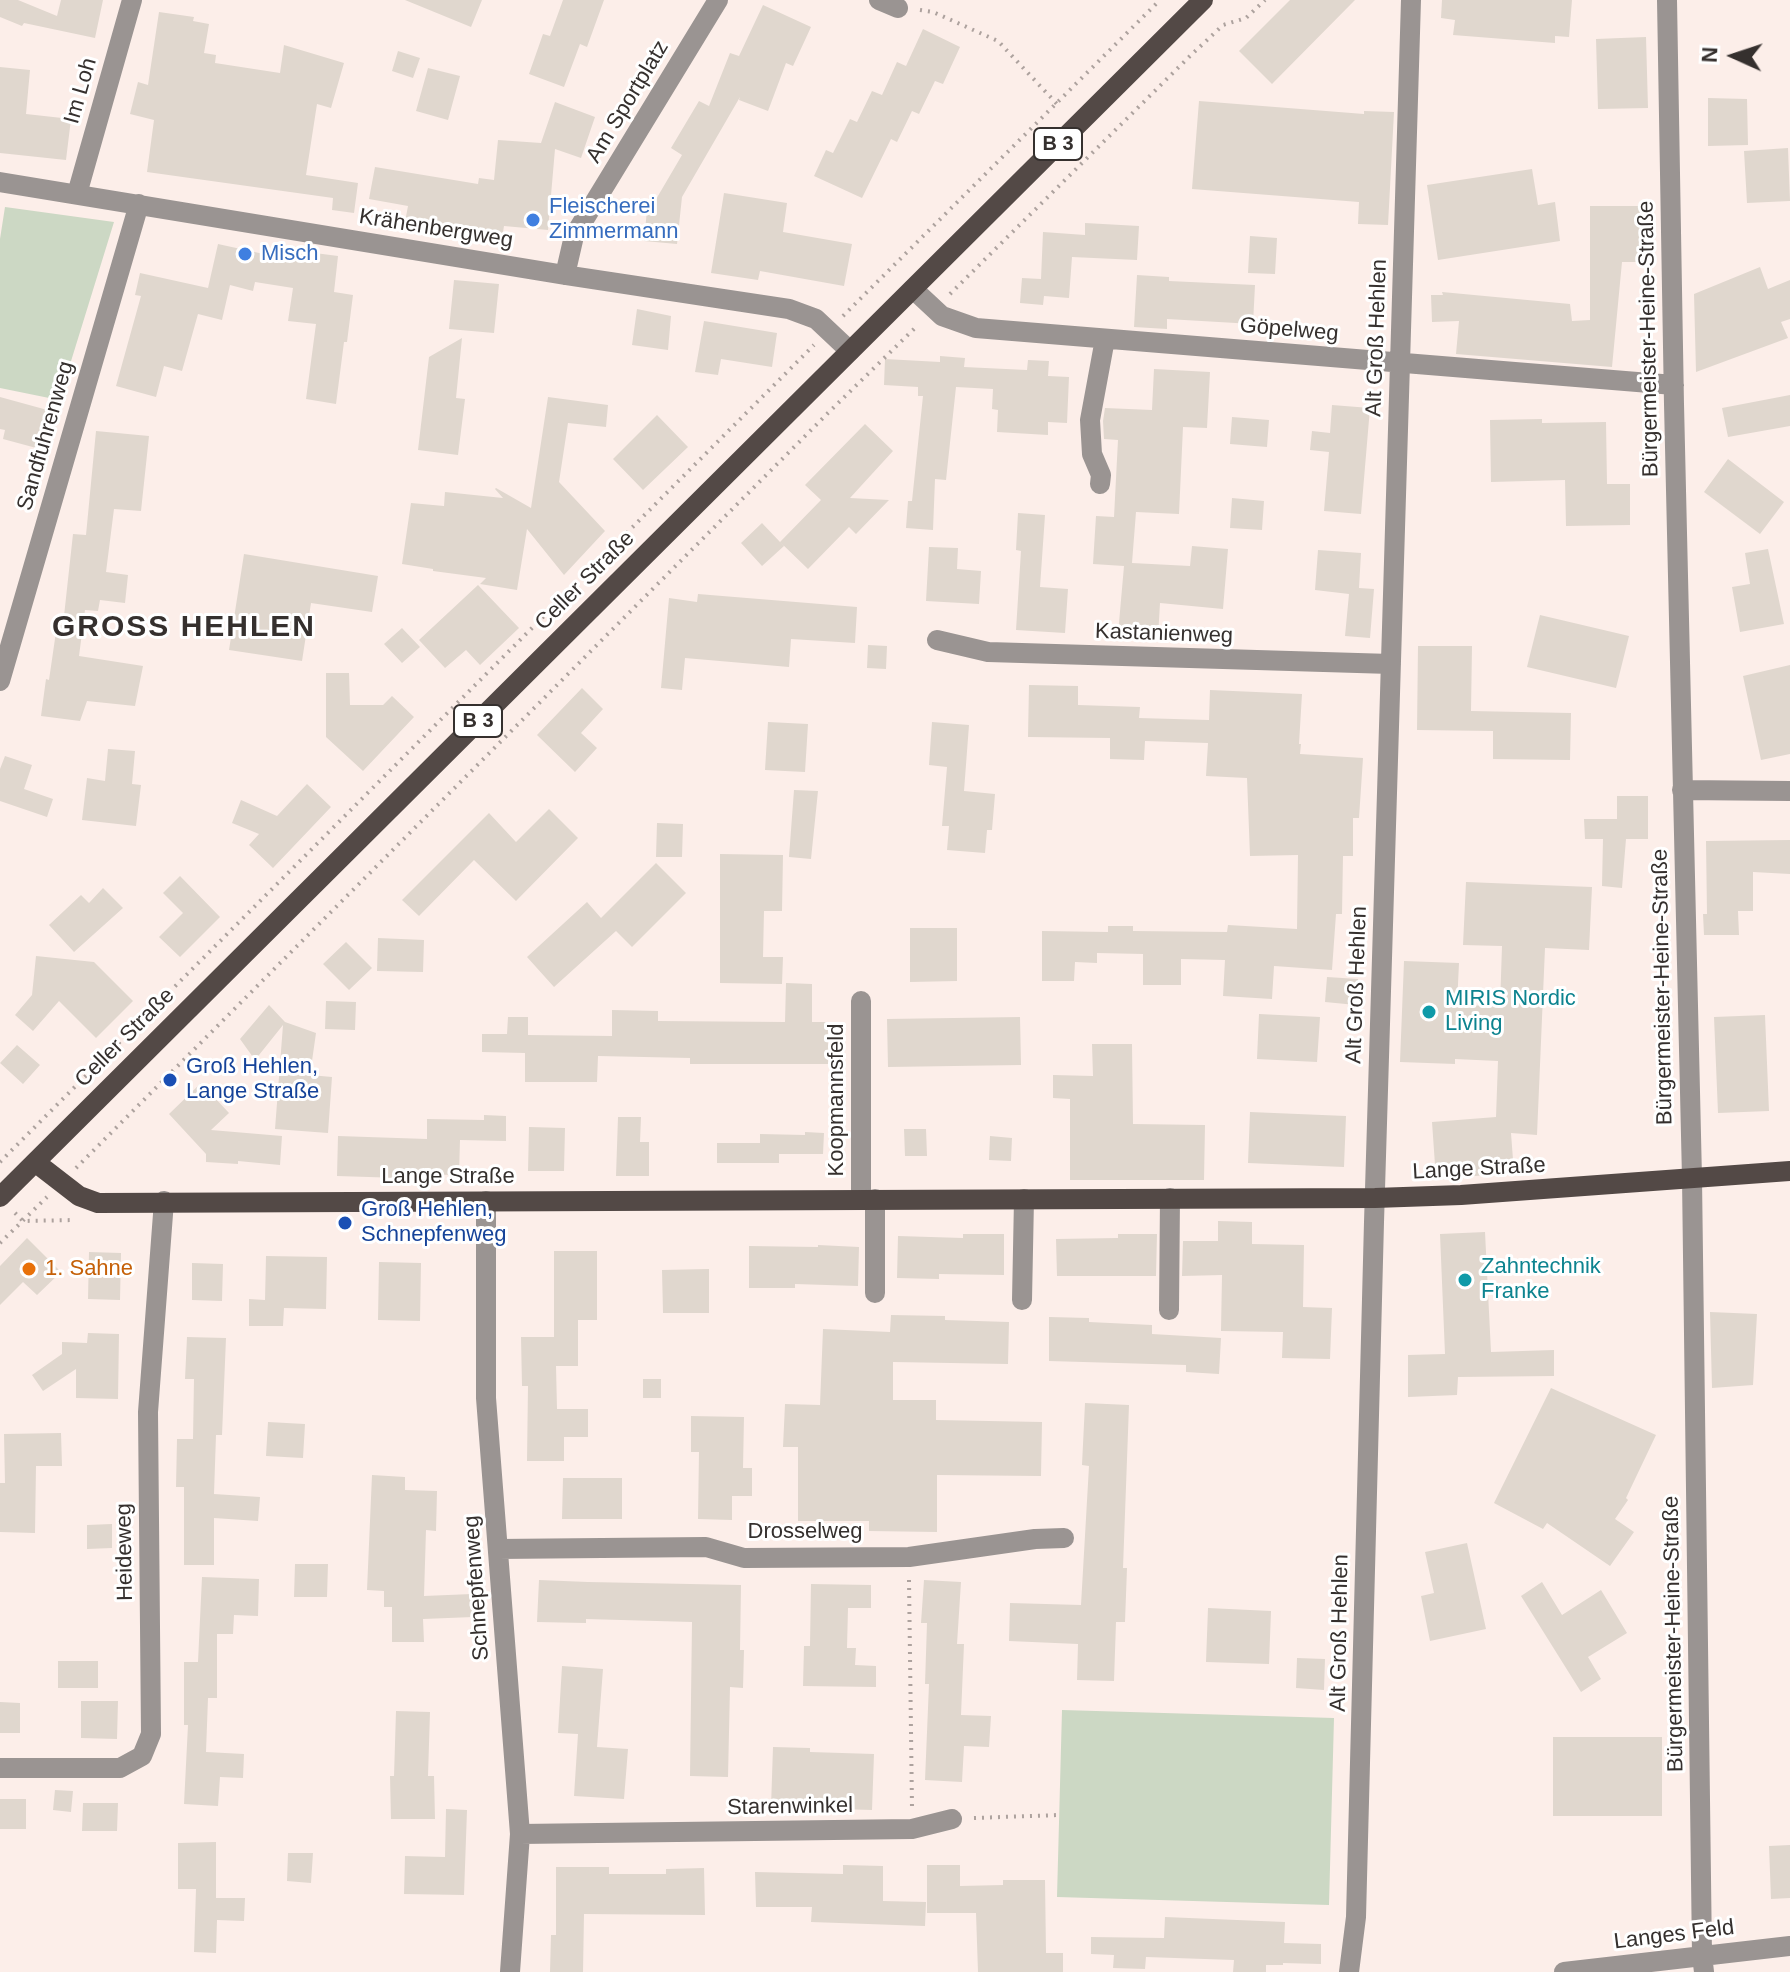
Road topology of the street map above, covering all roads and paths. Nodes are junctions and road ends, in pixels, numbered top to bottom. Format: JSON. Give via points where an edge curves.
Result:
{"nodes":[{"id":1,"x":132,"y":0,"type":"edge"},
{"id":2,"x":718,"y":0,"type":"edge"},
{"id":3,"x":1160,"y":0,"type":"edge"},
{"id":4,"x":1203,"y":0,"type":"edge"},
{"id":5,"x":1265,"y":0,"type":"edge"},
{"id":6,"x":1411,"y":0,"type":"edge"},
{"id":7,"x":1667,"y":0,"type":"edge"},
{"id":8,"x":889,"y":4,"type":"edge"},
{"id":9,"x":1057,"y":104,"type":"junction"},
{"id":10,"x":0,"y":182,"type":"edge"},
{"id":11,"x":77,"y":194,"type":"junction"},
{"id":12,"x":139,"y":204,"type":"junction"},
{"id":13,"x":892,"y":267,"type":"dead end"},
{"id":14,"x":565,"y":275,"type":"junction"},
{"id":15,"x":913,"y":289,"type":"junction"},
{"id":16,"x":935,"y":309,"type":"junction"},
{"id":17,"x":1105,"y":339,"type":"junction"},
{"id":18,"x":850,"y":351,"type":"junction"},
{"id":19,"x":1400,"y":363,"type":"junction"},
{"id":20,"x":1674,"y":385,"type":"junction"},
{"id":21,"x":758,"y":401,"type":"dead end"},
{"id":22,"x":1100,"y":484,"type":"dead end"},
{"id":23,"x":937,"y":640,"type":"dead end"},
{"id":24,"x":1391,"y":664,"type":"junction"},
{"id":25,"x":0,"y":681,"type":"edge"},
{"id":26,"x":1682,"y":790,"type":"junction"},
{"id":27,"x":1790,"y":791,"type":"edge"},
{"id":28,"x":861,"y":1001,"type":"dead end"},
{"id":29,"x":118,"y":1126,"type":"dead end"},
{"id":30,"x":0,"y":1162,"type":"edge"},
{"id":31,"x":35,"y":1162,"type":"junction"},
{"id":32,"x":1790,"y":1171,"type":"edge"},
{"id":33,"x":1692,"y":1178,"type":"junction"},
{"id":34,"x":0,"y":1197,"type":"edge"},
{"id":35,"x":1170,"y":1198,"type":"junction"},
{"id":36,"x":1375,"y":1198,"type":"junction"},
{"id":37,"x":868,"y":1199,"type":"junction"},
{"id":38,"x":1024,"y":1199,"type":"junction"},
{"id":39,"x":164,"y":1201,"type":"junction"},
{"id":40,"x":486,"y":1201,"type":"junction"},
{"id":41,"x":98,"y":1203,"type":"junction"},
{"id":42,"x":0,"y":1243,"type":"edge"},
{"id":43,"x":875,"y":1293,"type":"dead end"},
{"id":44,"x":1022,"y":1300,"type":"dead end"},
{"id":45,"x":1169,"y":1310,"type":"dead end"},
{"id":46,"x":1064,"y":1538,"type":"dead end"},
{"id":47,"x":498,"y":1549,"type":"junction"},
{"id":48,"x":909,"y":1557,"type":"junction"},
{"id":49,"x":0,"y":1768,"type":"edge"},
{"id":50,"x":1059,"y":1815,"type":"dead end"},
{"id":51,"x":952,"y":1819,"type":"joint"},
{"id":52,"x":912,"y":1829,"type":"junction"},
{"id":53,"x":520,"y":1834,"type":"junction"},
{"id":54,"x":1790,"y":1946,"type":"edge"},
{"id":55,"x":1703,"y":1964,"type":"edge"},
{"id":56,"x":510,"y":1972,"type":"edge"},
{"id":57,"x":1349,"y":1972,"type":"edge"},
{"id":58,"x":1564,"y":1972,"type":"edge"}],
"edges":[{"from":1,"to":11,"type":"street","name":"Im Loh"},
{"from":2,"to":14,"type":"street","name":"Am Sportplatz","via":[[574,236]]},
{"from":3,"to":9,"type":"path"},
{"from":4,"to":15,"type":"main road","name":"Celler Straße","number":"B 3"},
{"from":5,"to":16,"type":"path","via":[[1246,18],[1223,25]]},
{"from":6,"to":19,"type":"street","name":"Alt Groß Hehlen"},
{"from":7,"to":20,"type":"street","name":"Bürgermeister-Heine-Straße"},
{"from":8,"to":9,"type":"path","via":[[933,12],[998,41]]},
{"from":9,"to":13,"type":"path"},
{"from":10,"to":11,"type":"street","name":"Krähenbergweg"},
{"from":11,"to":12,"type":"street","name":"Krähenbergweg"},
{"from":12,"to":14,"type":"street","name":"Krähenbergweg"},
{"from":12,"to":25,"type":"street","name":"Sandfuhrenweg"},
{"from":14,"to":18,"type":"street","name":"Krähenbergweg","via":[[789,309],[816,319]]},
{"from":15,"to":16,"type":"street","name":"Göpelweg"},
{"from":15,"to":18,"type":"main road","name":"Celler Straße","number":"B 3"},
{"from":16,"to":17,"type":"street","name":"Göpelweg","via":[[976,328]]},
{"from":16,"to":29,"type":"path"},
{"from":17,"to":19,"type":"street","name":"Göpelweg"},
{"from":17,"to":22,"type":"street","via":[[1090,420]]},
{"from":18,"to":31,"type":"main road","name":"Celler Straße","number":"B 3"},
{"from":19,"to":20,"type":"street","name":"Göpelweg"},
{"from":19,"to":24,"type":"street","name":"Alt Groß Hehlen"},
{"from":20,"to":26,"type":"street","name":"Bürgermeister-Heine-Straße"},
{"from":21,"to":30,"type":"path"},
{"from":23,"to":24,"type":"street","name":"Kastanienweg","via":[[988,652]]},
{"from":24,"to":36,"type":"street","name":"Alt Groß Hehlen"},
{"from":26,"to":27,"type":"street"},
{"from":26,"to":33,"type":"street","name":"Bürgermeister-Heine-Straße"},
{"from":28,"to":37,"type":"street","name":"Koopmannsfeld"},
{"from":31,"to":34,"type":"main road","name":"Celler Straße","number":"B 3"},
{"from":31,"to":41,"type":"main road","via":[[79,1196]]},
{"from":32,"to":33,"type":"main road","name":"Lange Straße"},
{"from":33,"to":36,"type":"main road","name":"Lange Straße"},
{"from":33,"to":55,"type":"street","name":"Bürgermeister-Heine-Straße"},
{"from":35,"to":36,"type":"main road","name":"Lange Straße"},
{"from":35,"to":38,"type":"main road","name":"Lange Straße"},
{"from":35,"to":45,"type":"street"},
{"from":36,"to":57,"type":"street","name":"Alt Groß Hehlen","via":[[1356,1917]]},
{"from":37,"to":38,"type":"main road","name":"Lange Straße"},
{"from":37,"to":40,"type":"main road","name":"Lange Straße"},
{"from":37,"to":43,"type":"street"},
{"from":38,"to":44,"type":"street"},
{"from":39,"to":40,"type":"main road","name":"Lange Straße"},
{"from":39,"to":41,"type":"main road","name":"Lange Straße"},
{"from":39,"to":49,"type":"street","name":"Heideweg","via":[[148,1412],[151,1734],[142,1756],[120,1768]]},
{"from":40,"to":47,"type":"street","name":"Schnepfenweg","via":[[486,1398]]},
{"from":41,"to":42,"type":"path","via":[[87,1220],[23,1221]]},
{"from":46,"to":48,"type":"street","name":"Drosselweg"},
{"from":47,"to":48,"type":"street","name":"Drosselweg","via":[[706,1547],[744,1558]]},
{"from":47,"to":53,"type":"street","name":"Schnepfenweg"},
{"from":48,"to":52,"type":"path"},
{"from":50,"to":51,"type":"path"},
{"from":51,"to":52,"type":"street","name":"Starenwinkel"},
{"from":52,"to":53,"type":"street","name":"Starenwinkel"},
{"from":53,"to":56,"type":"street","name":"Schnepfenweg"},
{"from":54,"to":55,"type":"street","name":"Langes Feld"},
{"from":55,"to":58,"type":"street","name":"Langes Feld"}]}
